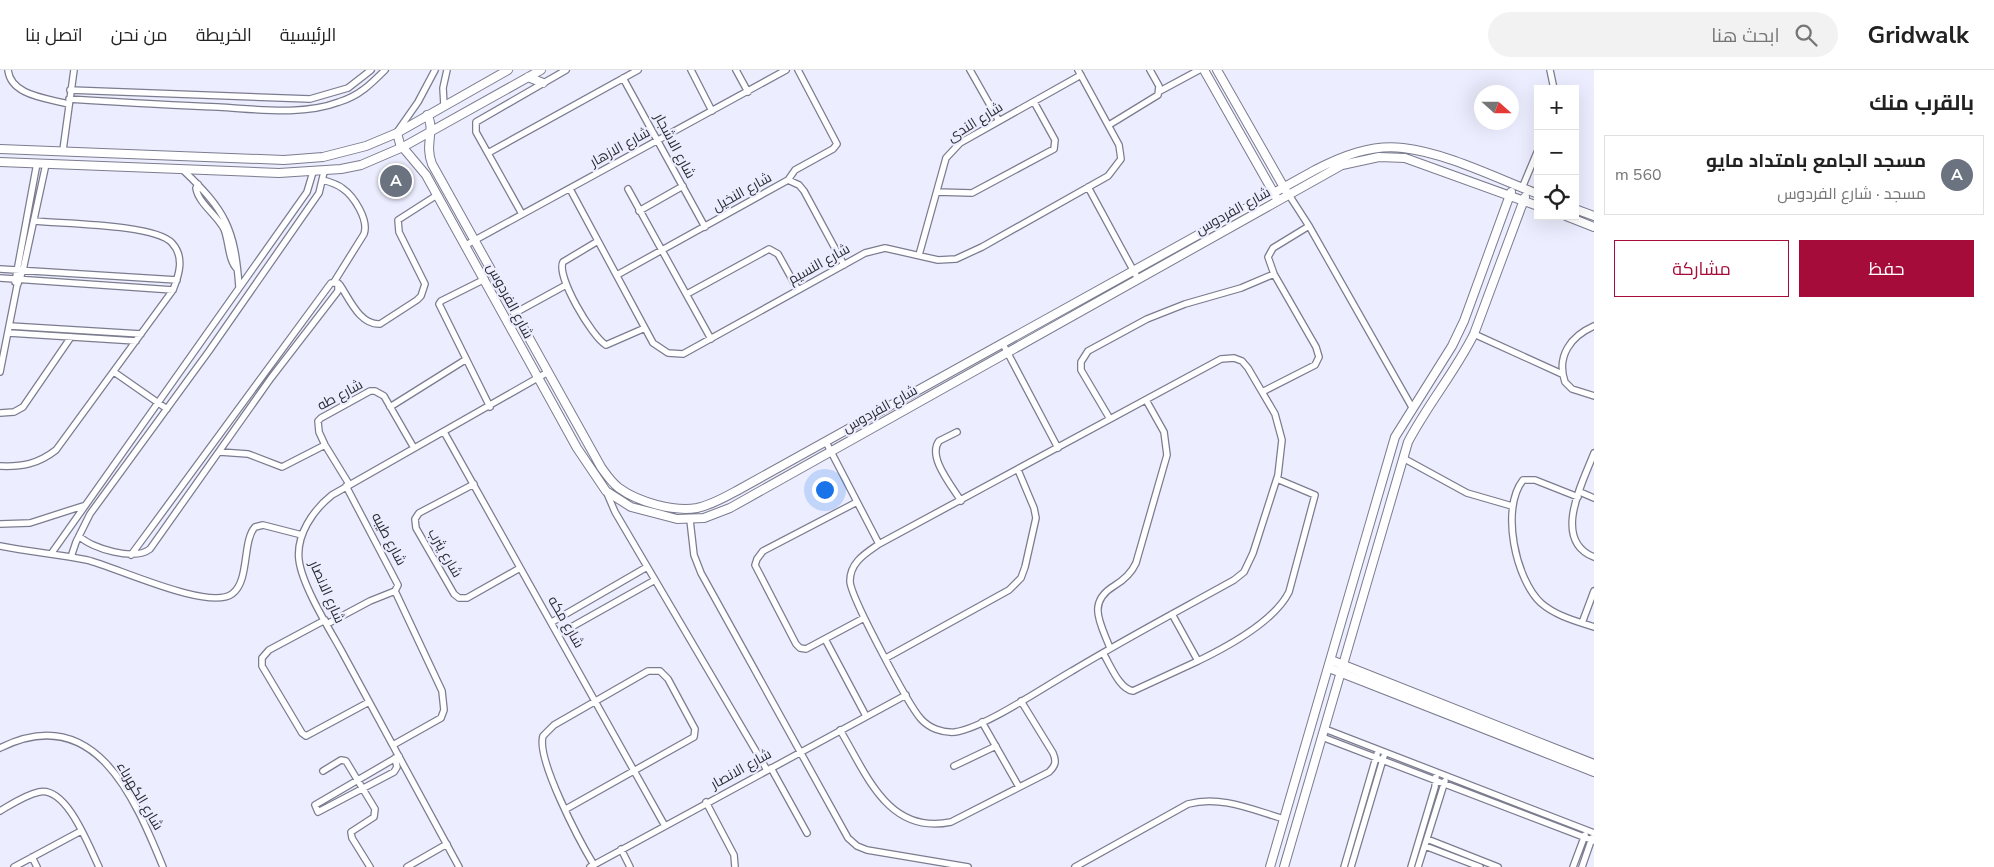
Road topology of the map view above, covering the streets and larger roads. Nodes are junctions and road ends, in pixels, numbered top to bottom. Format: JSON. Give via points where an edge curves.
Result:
{"nodes":[{"id":1,"x":8,"y":70,"type":"edge"},
{"id":2,"x":74,"y":70,"type":"edge"},
{"id":3,"x":371,"y":70,"type":"edge"},
{"id":4,"x":385,"y":70,"type":"edge"},
{"id":5,"x":435,"y":70,"type":"edge"},
{"id":6,"x":447,"y":70,"type":"edge"},
{"id":7,"x":508,"y":70,"type":"edge"},
{"id":8,"x":541,"y":70,"type":"edge"},
{"id":9,"x":566,"y":70,"type":"edge"},
{"id":10,"x":638,"y":70,"type":"edge"},
{"id":11,"x":691,"y":70,"type":"edge"},
{"id":12,"x":736,"y":70,"type":"edge"},
{"id":13,"x":786,"y":70,"type":"edge"},
{"id":14,"x":798,"y":70,"type":"edge"},
{"id":15,"x":970,"y":70,"type":"edge"},
{"id":16,"x":1150,"y":70,"type":"edge"},
{"id":17,"x":1199,"y":70,"type":"edge"},
{"id":18,"x":1204,"y":70,"type":"edge"},
{"id":19,"x":1217,"y":70,"type":"edge"},
{"id":20,"x":1550,"y":70,"type":"edge"},
{"id":21,"x":1080,"y":73,"type":"edge"},
{"id":22,"x":528,"y":77,"type":"junction"},
{"id":23,"x":623,"y":78,"type":"junction"},
{"id":24,"x":542,"y":83,"type":"junction"},
{"id":25,"x":1553,"y":85,"type":"edge"},
{"id":26,"x":70,"y":90,"type":"junction"},
{"id":27,"x":1160,"y":91,"type":"junction"},
{"id":28,"x":748,"y":92,"type":"junction"},
{"id":29,"x":68,"y":102,"type":"junction"},
{"id":30,"x":1034,"y":102,"type":"junction"},
{"id":31,"x":444,"y":105,"type":"junction"},
{"id":32,"x":712,"y":111,"type":"junction"},
{"id":33,"x":427,"y":115,"type":"junction"},
{"id":34,"x":999,"y":120,"type":"junction"},
{"id":35,"x":1109,"y":126,"type":"junction"},
{"id":36,"x":431,"y":131,"type":"junction"},
{"id":37,"x":397,"y":133,"type":"junction"},
{"id":38,"x":658,"y":140,"type":"junction"},
{"id":39,"x":403,"y":147,"type":"junction"},
{"id":40,"x":0,"y":149,"type":"edge"},
{"id":41,"x":63,"y":150,"type":"junction"},
{"id":42,"x":488,"y":153,"type":"junction"},
{"id":43,"x":133,"y":154,"type":"junction"},
{"id":44,"x":0,"y":162,"type":"edge"},
{"id":45,"x":1534,"y":162,"type":"edge"},
{"id":46,"x":37,"y":163,"type":"junction"},
{"id":47,"x":46,"y":164,"type":"junction"},
{"id":48,"x":132,"y":167,"type":"junction"},
{"id":49,"x":183,"y":170,"type":"junction"},
{"id":50,"x":313,"y":172,"type":"junction"},
{"id":51,"x":324,"y":176,"type":"junction"},
{"id":52,"x":1496,"y":178,"type":"junction"},
{"id":53,"x":788,"y":180,"type":"junction"},
{"id":54,"x":1514,"y":185,"type":"junction"},
{"id":55,"x":683,"y":186,"type":"junction"},
{"id":56,"x":1283,"y":187,"type":"junction"},
{"id":57,"x":1088,"y":188,"type":"junction"},
{"id":58,"x":1492,"y":188,"type":"junction"},
{"id":59,"x":570,"y":189,"type":"junction"},
{"id":60,"x":628,"y":189,"type":"dead end"},
{"id":61,"x":1525,"y":189,"type":"junction"},
{"id":62,"x":937,"y":192,"type":"junction"},
{"id":63,"x":1534,"y":192,"type":"edge"},
{"id":64,"x":1274,"y":193,"type":"junction"},
{"id":65,"x":437,"y":194,"type":"junction"},
{"id":66,"x":1288,"y":195,"type":"junction"},
{"id":67,"x":1510,"y":195,"type":"junction"},
{"id":68,"x":1524,"y":200,"type":"junction"},
{"id":69,"x":1278,"y":201,"type":"junction"},
{"id":70,"x":1534,"y":204,"type":"edge"},
{"id":71,"x":1579,"y":210,"type":"edge"},
{"id":72,"x":639,"y":211,"type":"junction"},
{"id":73,"x":522,"y":214,"type":"junction"},
{"id":74,"x":1594,"y":216,"type":"edge"},
{"id":75,"x":1576,"y":220,"type":"edge"},
{"id":76,"x":34,"y":221,"type":"junction"},
{"id":77,"x":1500,"y":221,"type":"junction"},
{"id":78,"x":1309,"y":226,"type":"junction"},
{"id":79,"x":1514,"y":226,"type":"junction"},
{"id":80,"x":705,"y":227,"type":"junction"},
{"id":81,"x":1594,"y":227,"type":"edge"},
{"id":82,"x":474,"y":241,"type":"junction"},
{"id":83,"x":598,"y":241,"type":"junction"},
{"id":84,"x":1182,"y":244,"type":"junction"},
{"id":85,"x":466,"y":245,"type":"junction"},
{"id":86,"x":662,"y":251,"type":"junction"},
{"id":87,"x":1187,"y":252,"type":"junction"},
{"id":88,"x":919,"y":256,"type":"junction"},
{"id":89,"x":844,"y":265,"type":"junction"},
{"id":90,"x":0,"y":269,"type":"edge"},
{"id":91,"x":15,"y":270,"type":"junction"},
{"id":92,"x":23,"y":270,"type":"junction"},
{"id":93,"x":1133,"y":271,"type":"junction"},
{"id":94,"x":1274,"y":274,"type":"junction"},
{"id":95,"x":617,"y":276,"type":"junction"},
{"id":96,"x":0,"y":278,"type":"edge"},
{"id":97,"x":14,"y":278,"type":"junction"},
{"id":98,"x":21,"y":279,"type":"junction"},
{"id":99,"x":1138,"y":279,"type":"junction"},
{"id":100,"x":177,"y":280,"type":"junction"},
{"id":101,"x":485,"y":280,"type":"junction"},
{"id":102,"x":334,"y":282,"type":"junction"},
{"id":103,"x":566,"y":284,"type":"junction"},
{"id":104,"x":340,"y":285,"type":"junction"},
{"id":105,"x":17,"y":286,"type":"junction"},
{"id":106,"x":239,"y":287,"type":"junction"},
{"id":107,"x":172,"y":290,"type":"junction"},
{"id":108,"x":798,"y":290,"type":"junction"},
{"id":109,"x":687,"y":294,"type":"junction"},
{"id":110,"x":515,"y":313,"type":"junction"},
{"id":111,"x":10,"y":326,"type":"junction"},
{"id":112,"x":1594,"y":326,"type":"edge"},
{"id":113,"x":645,"y":328,"type":"junction"},
{"id":114,"x":9,"y":334,"type":"junction"},
{"id":115,"x":141,"y":334,"type":"junction"},
{"id":116,"x":1474,"y":334,"type":"junction"},
{"id":117,"x":72,"y":337,"type":"junction"},
{"id":118,"x":711,"y":339,"type":"junction"},
{"id":119,"x":136,"y":341,"type":"junction"},
{"id":120,"x":1003,"y":344,"type":"junction"},
{"id":121,"x":1007,"y":352,"type":"junction"},
{"id":122,"x":465,"y":360,"type":"junction"},
{"id":123,"x":0,"y":372,"type":"edge"},
{"id":124,"x":114,"y":372,"type":"junction"},
{"id":125,"x":548,"y":372,"type":"junction"},
{"id":126,"x":1562,"y":374,"type":"junction"},
{"id":127,"x":538,"y":379,"type":"junction"},
{"id":128,"x":1262,"y":392,"type":"junction"},
{"id":129,"x":1594,"y":396,"type":"edge"},
{"id":130,"x":1146,"y":400,"type":"junction"},
{"id":131,"x":158,"y":402,"type":"junction"},
{"id":132,"x":390,"y":407,"type":"junction"},
{"id":133,"x":490,"y":407,"type":"junction"},
{"id":134,"x":167,"y":409,"type":"junction"},
{"id":135,"x":1413,"y":409,"type":"junction"},
{"id":136,"x":0,"y":413,"type":"edge"},
{"id":137,"x":1110,"y":419,"type":"junction"},
{"id":138,"x":136,"y":432,"type":"junction"},
{"id":139,"x":444,"y":432,"type":"junction"},
{"id":140,"x":957,"y":432,"type":"dead end"},
{"id":141,"x":144,"y":438,"type":"junction"},
{"id":142,"x":826,"y":442,"type":"junction"},
{"id":143,"x":325,"y":445,"type":"junction"},
{"id":144,"x":414,"y":448,"type":"junction"},
{"id":145,"x":1058,"y":448,"type":"junction"},
{"id":146,"x":831,"y":451,"type":"junction"},
{"id":147,"x":220,"y":452,"type":"junction"},
{"id":148,"x":1594,"y":453,"type":"edge"},
{"id":149,"x":1403,"y":458,"type":"junction"},
{"id":150,"x":0,"y":466,"type":"edge"},
{"id":151,"x":1018,"y":470,"type":"junction"},
{"id":152,"x":1277,"y":479,"type":"junction"},
{"id":153,"x":474,"y":484,"type":"junction"},
{"id":154,"x":348,"y":485,"type":"junction"},
{"id":155,"x":606,"y":491,"type":"junction"},
{"id":156,"x":1579,"y":495,"type":"junction"},
{"id":157,"x":1594,"y":498,"type":"edge"},
{"id":158,"x":961,"y":501,"type":"junction"},
{"id":159,"x":857,"y":502,"type":"junction"},
{"id":160,"x":84,"y":506,"type":"junction"},
{"id":161,"x":1512,"y":506,"type":"junction"},
{"id":162,"x":690,"y":520,"type":"junction"},
{"id":163,"x":0,"y":524,"type":"edge"},
{"id":164,"x":302,"y":535,"type":"junction"},
{"id":165,"x":79,"y":536,"type":"junction"},
{"id":166,"x":879,"y":544,"type":"junction"},
{"id":167,"x":0,"y":546,"type":"edge"},
{"id":168,"x":51,"y":554,"type":"junction"},
{"id":169,"x":131,"y":555,"type":"junction"},
{"id":170,"x":71,"y":557,"type":"junction"},
{"id":171,"x":1594,"y":557,"type":"edge"},
{"id":172,"x":647,"y":567,"type":"junction"},
{"id":173,"x":520,"y":568,"type":"junction"},
{"id":174,"x":655,"y":580,"type":"junction"},
{"id":175,"x":396,"y":591,"type":"junction"},
{"id":176,"x":1594,"y":591,"type":"edge"},
{"id":177,"x":1172,"y":614,"type":"junction"},
{"id":178,"x":864,"y":618,"type":"junction"},
{"id":179,"x":326,"y":622,"type":"junction"},
{"id":180,"x":552,"y":622,"type":"junction"},
{"id":181,"x":1582,"y":623,"type":"junction"},
{"id":182,"x":1594,"y":627,"type":"edge"},
{"id":183,"x":559,"y":634,"type":"junction"},
{"id":184,"x":825,"y":639,"type":"junction"},
{"id":185,"x":1110,"y":648,"type":"junction"},
{"id":186,"x":1103,"y":653,"type":"junction"},
{"id":187,"x":886,"y":658,"type":"junction"},
{"id":188,"x":1198,"y":660,"type":"junction"},
{"id":189,"x":1330,"y":664,"type":"junction"},
{"id":190,"x":1342,"y":669,"type":"junction"},
{"id":191,"x":906,"y":695,"type":"junction"},
{"id":192,"x":596,"y":700,"type":"junction"},
{"id":193,"x":1021,"y":701,"type":"junction"},
{"id":194,"x":369,"y":702,"type":"junction"},
{"id":195,"x":866,"y":716,"type":"junction"},
{"id":196,"x":982,"y":722,"type":"junction"},
{"id":197,"x":840,"y":730,"type":"junction"},
{"id":198,"x":1324,"y":733,"type":"junction"},
{"id":199,"x":393,"y":745,"type":"junction"},
{"id":200,"x":996,"y":746,"type":"junction"},
{"id":201,"x":0,"y":748,"type":"edge"},
{"id":202,"x":1378,"y":749,"type":"junction"},
{"id":203,"x":799,"y":752,"type":"junction"},
{"id":204,"x":1385,"y":752,"type":"junction"},
{"id":205,"x":1376,"y":756,"type":"junction"},
{"id":206,"x":397,"y":757,"type":"junction"},
{"id":207,"x":1383,"y":759,"type":"junction"},
{"id":208,"x":1594,"y":764,"type":"edge"},
{"id":209,"x":954,"y":766,"type":"dead end"},
{"id":210,"x":769,"y":769,"type":"junction"},
{"id":211,"x":323,"y":771,"type":"dead end"},
{"id":212,"x":634,"y":771,"type":"junction"},
{"id":213,"x":1438,"y":772,"type":"junction"},
{"id":214,"x":1594,"y":772,"type":"edge"},
{"id":215,"x":1447,"y":775,"type":"junction"},
{"id":216,"x":356,"y":779,"type":"junction"},
{"id":217,"x":1436,"y":779,"type":"junction"},
{"id":218,"x":1444,"y":782,"type":"junction"},
{"id":219,"x":1019,"y":787,"type":"junction"},
{"id":220,"x":364,"y":789,"type":"junction"},
{"id":221,"x":706,"y":802,"type":"junction"},
{"id":222,"x":566,"y":809,"type":"junction"},
{"id":223,"x":0,"y":811,"type":"edge"},
{"id":224,"x":1284,"y":819,"type":"junction"},
{"id":225,"x":665,"y":826,"type":"junction"},
{"id":226,"x":1587,"y":830,"type":"junction"},
{"id":227,"x":81,"y":831,"type":"junction"},
{"id":228,"x":807,"y":832,"type":"dead end"},
{"id":229,"x":1594,"y":833,"type":"edge"},
{"id":230,"x":1584,"y":837,"type":"junction"},
{"id":231,"x":1427,"y":839,"type":"junction"},
{"id":232,"x":1593,"y":841,"type":"edge"},
{"id":233,"x":447,"y":844,"type":"junction"},
{"id":234,"x":1425,"y":846,"type":"junction"},
{"id":235,"x":621,"y":850,"type":"junction"},
{"id":236,"x":32,"y":857,"type":"junction"},
{"id":237,"x":592,"y":866,"type":"edge"},
{"id":238,"x":14,"y":867,"type":"edge"},
{"id":239,"x":37,"y":867,"type":"edge"},
{"id":240,"x":99,"y":867,"type":"edge"},
{"id":241,"x":163,"y":867,"type":"edge"},
{"id":242,"x":370,"y":867,"type":"edge"},
{"id":243,"x":407,"y":867,"type":"edge"},
{"id":244,"x":459,"y":867,"type":"edge"},
{"id":245,"x":630,"y":867,"type":"edge"},
{"id":246,"x":735,"y":867,"type":"edge"},
{"id":247,"x":968,"y":867,"type":"edge"},
{"id":248,"x":1075,"y":867,"type":"edge"},
{"id":249,"x":1270,"y":867,"type":"edge"},
{"id":250,"x":1284,"y":867,"type":"edge"},
{"id":251,"x":1344,"y":867,"type":"edge"},
{"id":252,"x":1351,"y":867,"type":"edge"},
{"id":253,"x":1411,"y":867,"type":"edge"},
{"id":254,"x":1418,"y":867,"type":"edge"},
{"id":255,"x":1480,"y":867,"type":"edge"},
{"id":256,"x":1498,"y":867,"type":"edge"},
{"id":257,"x":1573,"y":867,"type":"edge"},
{"id":258,"x":1582,"y":867,"type":"edge"}],
"edges":[{"from":1,"to":29,"type":"street","via":[[10,79],[19,89]]},
{"from":2,"to":26,"type":"street"},
{"from":3,"to":26,"type":"street","via":[[348,88],[310,99]]},
{"from":4,"to":29,"type":"street","via":[[365,90],[351,98],[303,109]]},
{"from":5,"to":37,"type":"street"},
{"from":6,"to":31,"type":"street"},
{"from":7,"to":31,"type":"street"},
{"from":8,"to":22,"type":"street"},
{"from":9,"to":24,"type":"street"},
{"from":10,"to":23,"type":"street"},
{"from":11,"to":32,"type":"street"},
{"from":12,"to":28,"type":"street"},
{"from":13,"to":28,"type":"street","name":"شارع الازهار"},
{"from":14,"to":53,"type":"street","via":[[837,144],[795,170]]},
{"from":15,"to":34,"type":"street"},
{"from":16,"to":27,"type":"street"},
{"from":17,"to":27,"type":"street"},
{"from":18,"to":64,"type":"street"},
{"from":19,"to":56,"type":"street"},
{"from":20,"to":25,"type":"street"},
{"from":21,"to":30,"type":"street","name":"شارع الندى"},
{"from":21,"to":35,"type":"street"},
{"from":22,"to":24,"type":"street"},
{"from":22,"to":36,"type":"street"},
{"from":23,"to":38,"type":"street","name":"شارع الاشجار"},
{"from":23,"to":42,"type":"street"},
{"from":24,"to":42,"type":"street","via":[[476,122],[476,132]]},
{"from":26,"to":29,"type":"street"},
{"from":27,"to":35,"type":"street","via":[[1155,98]]},
{"from":28,"to":32,"type":"street","name":"شارع الازهار"},
{"from":29,"to":41,"type":"street"},
{"from":30,"to":34,"type":"street","name":"شارع الندى"},
{"from":30,"to":62,"type":"street","via":[[1055,140],[1054,149],[972,193]]},
{"from":31,"to":33,"type":"street"},
{"from":32,"to":38,"type":"street","name":"شارع الازهار"},
{"from":33,"to":36,"type":"street","name":"شارع الفردوس"},
{"from":33,"to":37,"type":"street"},
{"from":34,"to":62,"type":"street","name":"شارع الندى","via":[[951,150]]},
{"from":35,"to":57,"type":"street","name":"شارع النسيم","via":[[1119,144],[1121,159],[1108,176]]},
{"from":36,"to":39,"type":"street"},
{"from":36,"to":82,"type":"street","name":"شارع الفردوس","via":[[429,157]]},
{"from":37,"to":39,"type":"street","name":"شارع الفردوس"},
{"from":37,"to":43,"type":"street","via":[[353,151],[302,159]]},
{"from":38,"to":55,"type":"street","name":"شارع الاشجار"},
{"from":38,"to":59,"type":"street","name":"شارع الازهار"},
{"from":39,"to":51,"type":"street"},
{"from":39,"to":65,"type":"street","name":"شارع الفردوس","via":[[421,167]]},
{"from":40,"to":41,"type":"street"},
{"from":41,"to":43,"type":"street"},
{"from":42,"to":73,"type":"street"},
{"from":43,"to":48,"type":"street"},
{"from":44,"to":46,"type":"street"},
{"from":45,"to":61,"type":"street"},
{"from":46,"to":47,"type":"street"},
{"from":46,"to":91,"type":"street"},
{"from":47,"to":48,"type":"street"},
{"from":47,"to":76,"type":"street"},
{"from":48,"to":49,"type":"street"},
{"from":49,"to":50,"type":"street"},
{"from":49,"to":106,"type":"street","via":[[198,184],[198,196],[220,223],[233,264],[238,270]]},
{"from":50,"to":51,"type":"street"},
{"from":50,"to":106,"type":"street","via":[[307,192]]},
{"from":51,"to":102,"type":"street","via":[[346,191],[366,226]]},
{"from":51,"to":134,"type":"street","via":[[315,199]]},
{"from":52,"to":54,"type":"street","name":"شارع الفردوس"},
{"from":52,"to":56,"type":"street","name":"شارع الفردوس","via":[[1429,154],[1385,148],[1343,156]]},
{"from":52,"to":58,"type":"street"},
{"from":53,"to":80,"type":"street","name":"شارع النخيل"},
{"from":53,"to":89,"type":"street","name":"شارع النخيل","via":[[804,191]]},
{"from":54,"to":61,"type":"street","name":"شارع الفردوس"},
{"from":54,"to":67,"type":"street"},
{"from":55,"to":72,"type":"street"},
{"from":55,"to":80,"type":"street","name":"شارع الاشجار"},
{"from":56,"to":64,"type":"street","name":"شارع الفردوس"},
{"from":56,"to":66,"type":"street"},
{"from":57,"to":88,"type":"street","name":"شارع النسيم","via":[[968,254],[947,261]]},
{"from":57,"to":93,"type":"street"},
{"from":58,"to":66,"type":"street","name":"شارع الفردوس","via":[[1417,160],[1391,156],[1358,160],[1342,166]]},
{"from":58,"to":67,"type":"street","name":"شارع الفردوس"},
{"from":59,"to":73,"type":"street","name":"شارع الازهار"},
{"from":59,"to":83,"type":"street","name":"شارع النسيم"},
{"from":60,"to":72,"type":"street"},
{"from":61,"to":63,"type":"street","name":"شارع الفردوس"},
{"from":61,"to":68,"type":"street"},
{"from":62,"to":88,"type":"street","name":"شارع الندى"},
{"from":64,"to":69,"type":"street"},
{"from":64,"to":84,"type":"street","name":"شارع الفردوس"},
{"from":65,"to":85,"type":"street","name":"شارع الفردوس"},
{"from":65,"to":104,"type":"street","via":[[398,220],[399,232],[425,284],[417,300],[380,324],[373,324],[362,317]]},
{"from":66,"to":69,"type":"street","name":"شارع الفردوس"},
{"from":66,"to":78,"type":"street"},
{"from":67,"to":68,"type":"street","name":"شارع الفردوس"},
{"from":67,"to":77,"type":"street"},
{"from":68,"to":70,"type":"street","name":"شارع الفردوس"},
{"from":68,"to":79,"type":"street"},
{"from":69,"to":87,"type":"street","name":"شارع الفردوس"},
{"from":71,"to":74,"type":"street"},
{"from":72,"to":86,"type":"street"},
{"from":73,"to":82,"type":"street","name":"شارع الازهار"},
{"from":75,"to":81,"type":"street"},
{"from":76,"to":92,"type":"street"},
{"from":76,"to":100,"type":"street","via":[[135,229],[163,236],[177,250],[180,269]]},
{"from":77,"to":79,"type":"street","via":[[1508,221]]},
{"from":77,"to":135,"type":"street","via":[[1464,321]]},
{"from":78,"to":94,"type":"street","via":[[1269,252]]},
{"from":78,"to":135,"type":"street"},
{"from":79,"to":116,"type":"street"},
{"from":80,"to":86,"type":"street","name":"شارع النخيل"},
{"from":82,"to":85,"type":"street","name":"شارع الازهار"},
{"from":82,"to":110,"type":"street","name":"شارع الفردوس"},
{"from":83,"to":95,"type":"street","name":"شارع النسيم"},
{"from":83,"to":103,"type":"street","via":[[563,262],[561,272]]},
{"from":84,"to":87,"type":"street"},
{"from":84,"to":93,"type":"street","name":"شارع الفردوس"},
{"from":85,"to":101,"type":"street","name":"شارع الفردوس"},
{"from":86,"to":95,"type":"street","name":"شارع النخيل"},
{"from":86,"to":109,"type":"street"},
{"from":87,"to":99,"type":"street","name":"شارع الفردوس"},
{"from":88,"to":89,"type":"street","name":"شارع النسيم","via":[[896,249],[875,249]]},
{"from":89,"to":108,"type":"street","name":"شارع النسيم"},
{"from":90,"to":91,"type":"street"},
{"from":91,"to":92,"type":"street"},
{"from":91,"to":97,"type":"street"},
{"from":92,"to":98,"type":"street"},
{"from":92,"to":100,"type":"street"},
{"from":93,"to":99,"type":"street"},
{"from":93,"to":120,"type":"street","name":"شارع الفردوس"},
{"from":94,"to":128,"type":"street","via":[[1319,357],[1315,365]]},
{"from":94,"to":137,"type":"street","via":[[1241,288],[1185,304],[1088,351],[1081,362],[1081,370]]},
{"from":95,"to":113,"type":"street","name":"شارع النسيم"},
{"from":96,"to":97,"type":"street"},
{"from":97,"to":98,"type":"street"},
{"from":97,"to":105,"type":"street"},
{"from":98,"to":105,"type":"street"},
{"from":98,"to":107,"type":"street"},
{"from":99,"to":121,"type":"street","name":"شارع الفردوس"},
{"from":100,"to":107,"type":"street"},
{"from":101,"to":122,"type":"street","via":[[439,303]]},
{"from":101,"to":127,"type":"street","name":"شارع الفردوس"},
{"from":102,"to":104,"type":"street"},
{"from":102,"to":169,"type":"street"},
{"from":103,"to":110,"type":"street"},
{"from":103,"to":113,"type":"street","via":[[599,340],[606,345]]},
{"from":104,"to":147,"type":"street"},
{"from":105,"to":111,"type":"street"},
{"from":106,"to":131,"type":"street"},
{"from":107,"to":115,"type":"street"},
{"from":108,"to":109,"type":"street","via":[[778,254],[769,249]]},
{"from":108,"to":118,"type":"street","name":"شارع النسيم"},
{"from":109,"to":118,"type":"street"},
{"from":110,"to":125,"type":"street","name":"شارع الفردوس"},
{"from":111,"to":114,"type":"street"},
{"from":111,"to":115,"type":"street"},
{"from":112,"to":126,"type":"street","via":[[1581,332],[1568,345]]},
{"from":113,"to":118,"type":"street","name":"شارع النسيم","via":[[660,349],[675,355]]},
{"from":114,"to":117,"type":"street"},
{"from":114,"to":123,"type":"street"},
{"from":115,"to":119,"type":"street"},
{"from":116,"to":126,"type":"street"},
{"from":116,"to":149,"type":"street","via":[[1465,353],[1421,418]]},
{"from":117,"to":119,"type":"street"},
{"from":117,"to":136,"type":"street","via":[[23,407],[14,412]]},
{"from":119,"to":124,"type":"street"},
{"from":120,"to":121,"type":"street"},
{"from":120,"to":142,"type":"street","name":"شارع الفردوس"},
{"from":121,"to":145,"type":"street"},
{"from":121,"to":146,"type":"street","name":"شارع الفردوس"},
{"from":122,"to":132,"type":"street"},
{"from":122,"to":133,"type":"street"},
{"from":124,"to":131,"type":"street"},
{"from":124,"to":150,"type":"street","via":[[56,450],[45,459],[28,465]]},
{"from":125,"to":127,"type":"street","name":"شارع الانصار"},
{"from":125,"to":142,"type":"street","name":"شارع الفردوس","via":[[585,440],[612,481],[628,493],[657,504],[687,509],[708,504]]},
{"from":126,"to":129,"type":"street","via":[[1564,382],[1572,389]]},
{"from":127,"to":133,"type":"street","name":"شارع الانصار"},
{"from":127,"to":155,"type":"street","name":"شارع الفردوس","via":[[588,467]]},
{"from":128,"to":130,"type":"street","via":[[1242,361],[1227,358]]},
{"from":128,"to":152,"type":"street","via":[[1280,426],[1282,454]]},
{"from":130,"to":137,"type":"street"},
{"from":130,"to":185,"type":"street","via":[[1164,432],[1167,455],[1133,570],[1101,597],[1098,604],[1099,620]]},
{"from":131,"to":134,"type":"street"},
{"from":131,"to":138,"type":"street"},
{"from":132,"to":143,"type":"street","name":"شارع طه","via":[[384,396],[370,391],[321,418],[318,426]]},
{"from":132,"to":144,"type":"street","name":"شارع طه"},
{"from":133,"to":139,"type":"street","name":"شارع الانصار"},
{"from":134,"to":141,"type":"street"},
{"from":135,"to":189,"type":"street","via":[[1395,437]]},
{"from":137,"to":145,"type":"street"},
{"from":138,"to":141,"type":"street"},
{"from":138,"to":160,"type":"street"},
{"from":139,"to":144,"type":"street","name":"شارع الانصار"},
{"from":139,"to":153,"type":"street","name":"شارع مكه"},
{"from":140,"to":158,"type":"street","via":[[939,441],[935,451]]},
{"from":141,"to":165,"type":"street","via":[[90,514]]},
{"from":142,"to":146,"type":"street"},
{"from":143,"to":147,"type":"street","via":[[282,467],[248,454]]},
{"from":143,"to":154,"type":"street","name":"شارع طه"},
{"from":144,"to":154,"type":"street","name":"شارع الانصار"},
{"from":145,"to":151,"type":"street"},
{"from":146,"to":159,"type":"street"},
{"from":146,"to":162,"type":"street","name":"شارع الفردوس","via":[[730,508]]},
{"from":147,"to":169,"type":"street","via":[[150,549]]},
{"from":148,"to":156,"type":"street"},
{"from":149,"to":161,"type":"street","via":[[1467,493]]},
{"from":149,"to":190,"type":"street"},
{"from":151,"to":158,"type":"street"},
{"from":151,"to":187,"type":"street","via":[[1036,518],[1025,567],[1016,584]]},
{"from":152,"to":177,"type":"street","via":[[1244,572]]},
{"from":152,"to":188,"type":"street","via":[[1315,495],[1289,592],[1262,622],[1224,648]]},
{"from":153,"to":173,"type":"street","name":"شارع مكه"},
{"from":153,"to":173,"type":"street","name":"شارع يثرب","via":[[419,513],[415,519],[416,528],[459,598],[467,598]]},
{"from":154,"to":164,"type":"street","name":"شارع الانصار","via":[[321,504]]},
{"from":154,"to":175,"type":"street","name":"شارع طيبه","via":[[398,582]]},
{"from":155,"to":162,"type":"street","name":"شارع الفردوس","via":[[617,500],[646,512]]},
{"from":155,"to":172,"type":"street"},
{"from":156,"to":157,"type":"street"},
{"from":156,"to":161,"type":"street","via":[[1528,479],[1518,486]]},
{"from":156,"to":171,"type":"street","via":[[1572,517],[1572,530],[1577,544]]},
{"from":158,"to":166,"type":"street"},
{"from":159,"to":166,"type":"street"},
{"from":159,"to":184,"type":"street","via":[[767,549],[755,565],[796,644],[806,649]]},
{"from":160,"to":163,"type":"street","via":[[30,523]]},
{"from":160,"to":168,"type":"street"},
{"from":161,"to":181,"type":"street","via":[[1510,528],[1514,550],[1531,589],[1550,609]]},
{"from":162,"to":203,"type":"street","via":[[694,555],[701,573]]},
{"from":164,"to":170,"type":"street","via":[[263,525],[255,527],[238,588],[222,598],[180,592]]},
{"from":164,"to":179,"type":"street","name":"شارع الانصار","via":[[299,560]]},
{"from":165,"to":169,"type":"street","via":[[91,544]]},
{"from":165,"to":170,"type":"street"},
{"from":166,"to":178,"type":"street","via":[[857,560],[852,570],[852,592]]},
{"from":167,"to":168,"type":"street"},
{"from":168,"to":170,"type":"street"},
{"from":172,"to":174,"type":"street"},
{"from":172,"to":180,"type":"street"},
{"from":173,"to":180,"type":"street","name":"شارع مكه"},
{"from":174,"to":183,"type":"street"},
{"from":174,"to":210,"type":"street"},
{"from":175,"to":179,"type":"street"},
{"from":175,"to":199,"type":"street","name":"شارع طيبه","via":[[445,702],[441,718]]},
{"from":176,"to":181,"type":"street"},
{"from":177,"to":185,"type":"street"},
{"from":177,"to":188,"type":"street"},
{"from":178,"to":184,"type":"street"},
{"from":178,"to":187,"type":"street"},
{"from":179,"to":194,"type":"street","name":"شارع الانصار"},
{"from":179,"to":194,"type":"street","via":[[264,654],[262,666],[306,736]]},
{"from":180,"to":183,"type":"street","name":"شارع مكه"},
{"from":181,"to":182,"type":"street"},
{"from":183,"to":192,"type":"street","name":"شارع مكه"},
{"from":184,"to":195,"type":"street"},
{"from":185,"to":186,"type":"street"},
{"from":186,"to":188,"type":"street","via":[[1123,685],[1133,691]]},
{"from":186,"to":193,"type":"street"},
{"from":187,"to":191,"type":"street"},
{"from":189,"to":190,"type":"street"},
{"from":189,"to":224,"type":"street"},
{"from":190,"to":198,"type":"street"},
{"from":190,"to":208,"type":"street"},
{"from":190,"to":214,"type":"street"},
{"from":191,"to":195,"type":"street","name":"شارع الانصار"},
{"from":191,"to":196,"type":"street","via":[[920,718],[940,731],[967,730]]},
{"from":192,"to":212,"type":"street","name":"شارع مكه"},
{"from":192,"to":212,"type":"street","via":[[648,671],[660,671],[668,679],[695,729],[691,741]]},
{"from":192,"to":222,"type":"street","via":[[542,736],[542,753]]},
{"from":193,"to":196,"type":"street"},
{"from":193,"to":219,"type":"street","via":[[1056,763],[1048,772]]},
{"from":194,"to":199,"type":"street","name":"شارع الانصار"},
{"from":195,"to":197,"type":"street","name":"شارع الانصار"},
{"from":196,"to":200,"type":"street"},
{"from":197,"to":203,"type":"street","name":"شارع الانصار"},
{"from":197,"to":219,"type":"street","via":[[885,802],[915,822],[951,822]]},
{"from":198,"to":202,"type":"street"},
{"from":198,"to":205,"type":"street"},
{"from":198,"to":250,"type":"street"},
{"from":199,"to":206,"type":"street","name":"شارع الانصار"},
{"from":200,"to":209,"type":"street"},
{"from":200,"to":219,"type":"street"},
{"from":201,"to":241,"type":"street","name":"شارع الكهرباء","via":[[16,740],[46,734],[74,738],[89,747],[104,760],[126,792]]},
{"from":202,"to":204,"type":"street"},
{"from":202,"to":205,"type":"street"},
{"from":203,"to":210,"type":"street","name":"شارع الانصار"},
{"from":203,"to":247,"type":"street","via":[[845,834],[857,846]]},
{"from":204,"to":207,"type":"street"},
{"from":204,"to":213,"type":"street"},
{"from":205,"to":207,"type":"street"},
{"from":205,"to":251,"type":"street"},
{"from":206,"to":216,"type":"street"},
{"from":206,"to":220,"type":"street","via":[[394,772]]},
{"from":206,"to":233,"type":"street","name":"شارع الانصار"},
{"from":207,"to":217,"type":"street"},
{"from":207,"to":252,"type":"street"},
{"from":210,"to":221,"type":"street","name":"شارع الانصار"},
{"from":210,"to":228,"type":"street"},
{"from":211,"to":216,"type":"street","via":[[341,760],[346,761]]},
{"from":212,"to":222,"type":"street"},
{"from":212,"to":225,"type":"street","name":"شارع مكه"},
{"from":213,"to":215,"type":"street"},
{"from":213,"to":217,"type":"street"},
{"from":215,"to":218,"type":"street"},
{"from":215,"to":226,"type":"street"},
{"from":216,"to":220,"type":"street"},
{"from":216,"to":220,"type":"street","via":[[315,805],[318,812]]},
{"from":217,"to":218,"type":"street"},
{"from":217,"to":253,"type":"street"},
{"from":218,"to":230,"type":"street"},
{"from":218,"to":231,"type":"street"},
{"from":220,"to":242,"type":"street","via":[[376,814],[354,827],[351,834]]},
{"from":221,"to":225,"type":"street","name":"شارع الانصار"},
{"from":221,"to":246,"type":"street","via":[[734,855]]},
{"from":222,"to":237,"type":"street"},
{"from":223,"to":227,"type":"street","via":[[22,798],[41,792],[54,796],[67,806]]},
{"from":224,"to":248,"type":"street","via":[[1228,803],[1201,801],[1188,804]]},
{"from":224,"to":249,"type":"street"},
{"from":225,"to":235,"type":"street","name":"شارع الانصار"},
{"from":226,"to":229,"type":"street"},
{"from":226,"to":230,"type":"street"},
{"from":227,"to":236,"type":"street"},
{"from":227,"to":240,"type":"street"},
{"from":229,"to":232,"type":"street"},
{"from":230,"to":232,"type":"street"},
{"from":230,"to":257,"type":"street"},
{"from":231,"to":234,"type":"street"},
{"from":231,"to":256,"type":"street"},
{"from":232,"to":258,"type":"street"},
{"from":233,"to":243,"type":"street"},
{"from":233,"to":244,"type":"street","name":"شارع الانصار"},
{"from":234,"to":254,"type":"street"},
{"from":234,"to":255,"type":"street"},
{"from":235,"to":237,"type":"street","name":"شارع الانصار"},
{"from":235,"to":245,"type":"street"},
{"from":236,"to":238,"type":"street"},
{"from":236,"to":239,"type":"street"}]}
